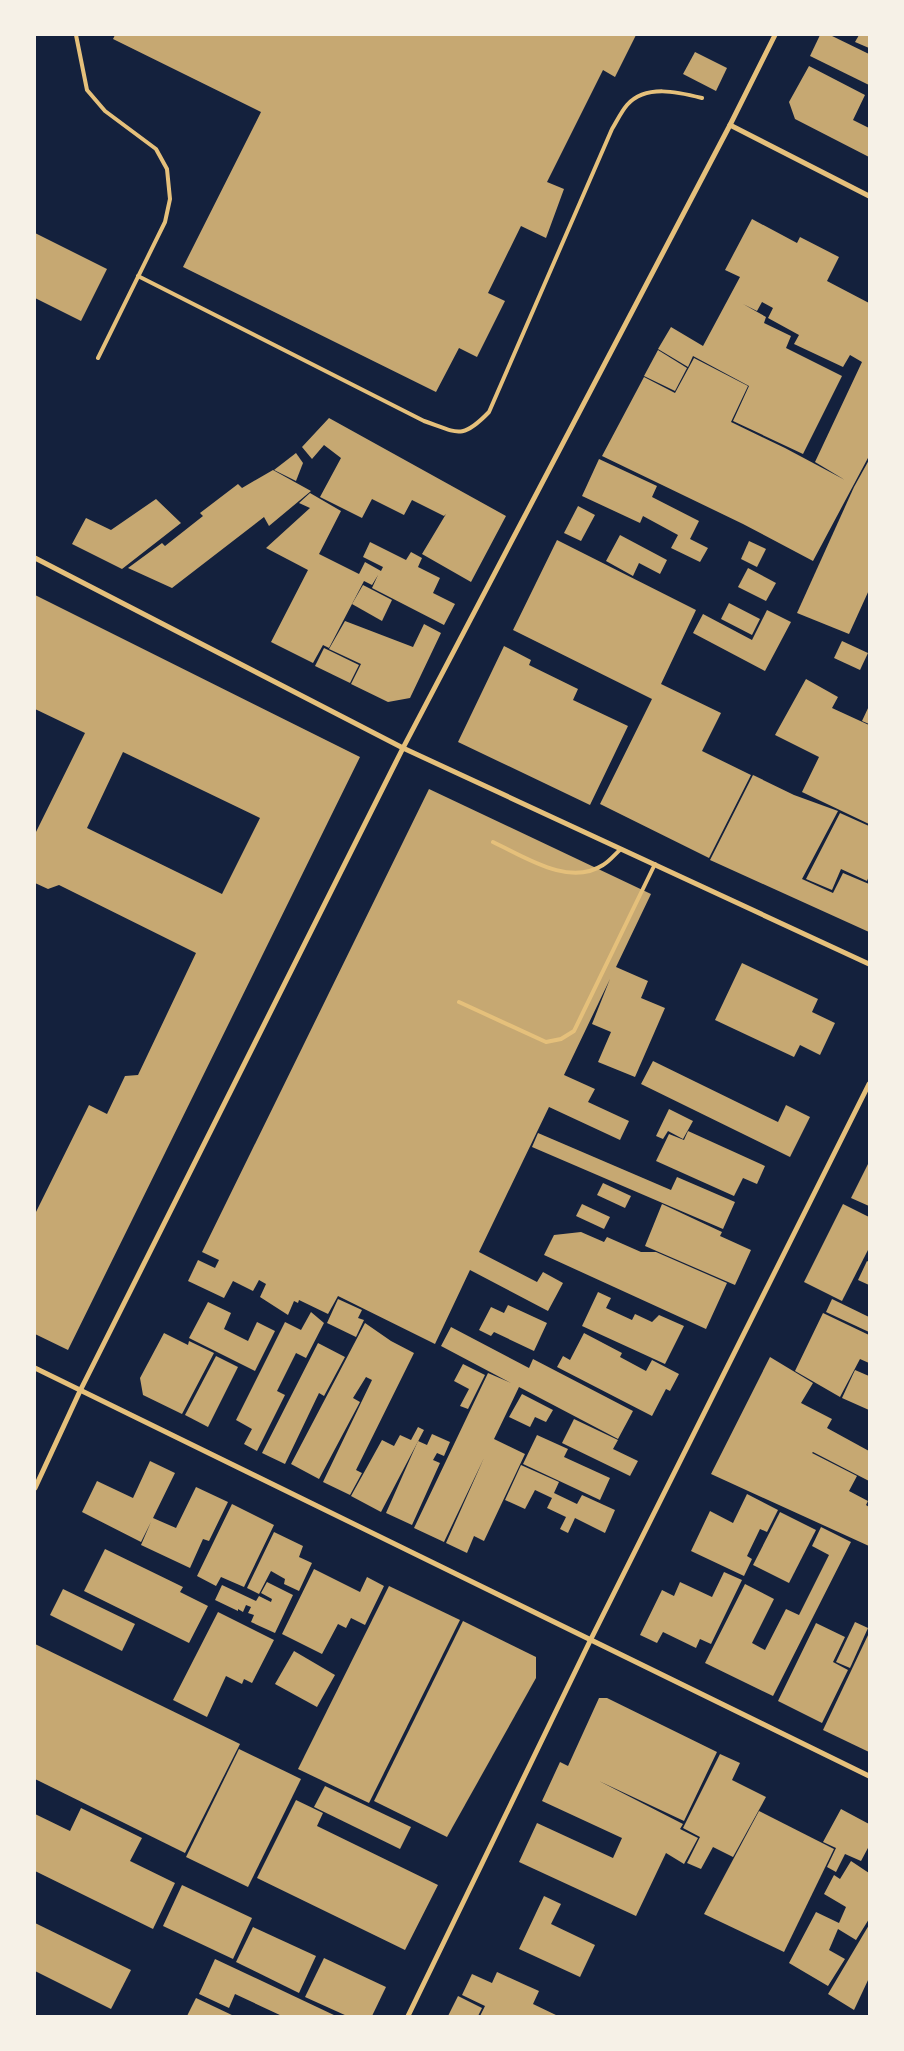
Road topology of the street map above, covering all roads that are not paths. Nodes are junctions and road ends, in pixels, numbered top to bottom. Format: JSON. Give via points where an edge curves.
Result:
{"nodes":[{"id":1,"x":76,"y":35,"type":"edge"},
{"id":2,"x":775,"y":35,"type":"edge"},
{"id":3,"x":702,"y":98,"type":"dead end"},
{"id":4,"x":730,"y":125,"type":"junction"},
{"id":5,"x":869,"y":196,"type":"edge"},
{"id":6,"x":138,"y":276,"type":"junction"},
{"id":7,"x":98,"y":358,"type":"dead end"},
{"id":8,"x":35,"y":558,"type":"edge"},
{"id":9,"x":403,"y":748,"type":"junction"},
{"id":10,"x":493,"y":842,"type":"dead end"},
{"id":11,"x":621,"y":849,"type":"junction"},
{"id":12,"x":655,"y":864,"type":"junction"},
{"id":13,"x":869,"y":964,"type":"edge"},
{"id":14,"x":459,"y":1002,"type":"dead end"},
{"id":15,"x":869,"y":1084,"type":"edge"},
{"id":16,"x":35,"y":1368,"type":"edge"},
{"id":17,"x":80,"y":1391,"type":"junction"},
{"id":18,"x":35,"y":1488,"type":"edge"},
{"id":19,"x":591,"y":1639,"type":"junction"},
{"id":20,"x":869,"y":1776,"type":"edge"},
{"id":21,"x":408,"y":2016,"type":"edge"}],
"edges":[{"from":1,"to":6,"type":"lane","via":[[87,90],[105,111],[156,149],[167,170],[170,199],[165,222]]},
{"from":2,"to":4,"type":"street"},
{"from":3,"to":6,"type":"lane","via":[[677,92],[652,92],[637,96],[627,105],[612,129],[489,412],[465,431],[457,433],[424,421]]},
{"from":4,"to":5,"type":"street"},
{"from":4,"to":9,"type":"street"},
{"from":6,"to":7,"type":"lane"},
{"from":8,"to":9,"type":"street"},
{"from":9,"to":11,"type":"street"},
{"from":9,"to":17,"type":"street"},
{"from":10,"to":11,"type":"lane","via":[[567,873],[586,872],[603,865]]},
{"from":11,"to":12,"type":"street"},
{"from":12,"to":13,"type":"street"},
{"from":12,"to":14,"type":"lane","via":[[574,1031],[561,1039],[546,1042]]},
{"from":15,"to":19,"type":"street"},
{"from":16,"to":17,"type":"street"},
{"from":17,"to":18,"type":"street"},
{"from":17,"to":19,"type":"street"},
{"from":19,"to":20,"type":"street"},
{"from":19,"to":21,"type":"street"}]}
